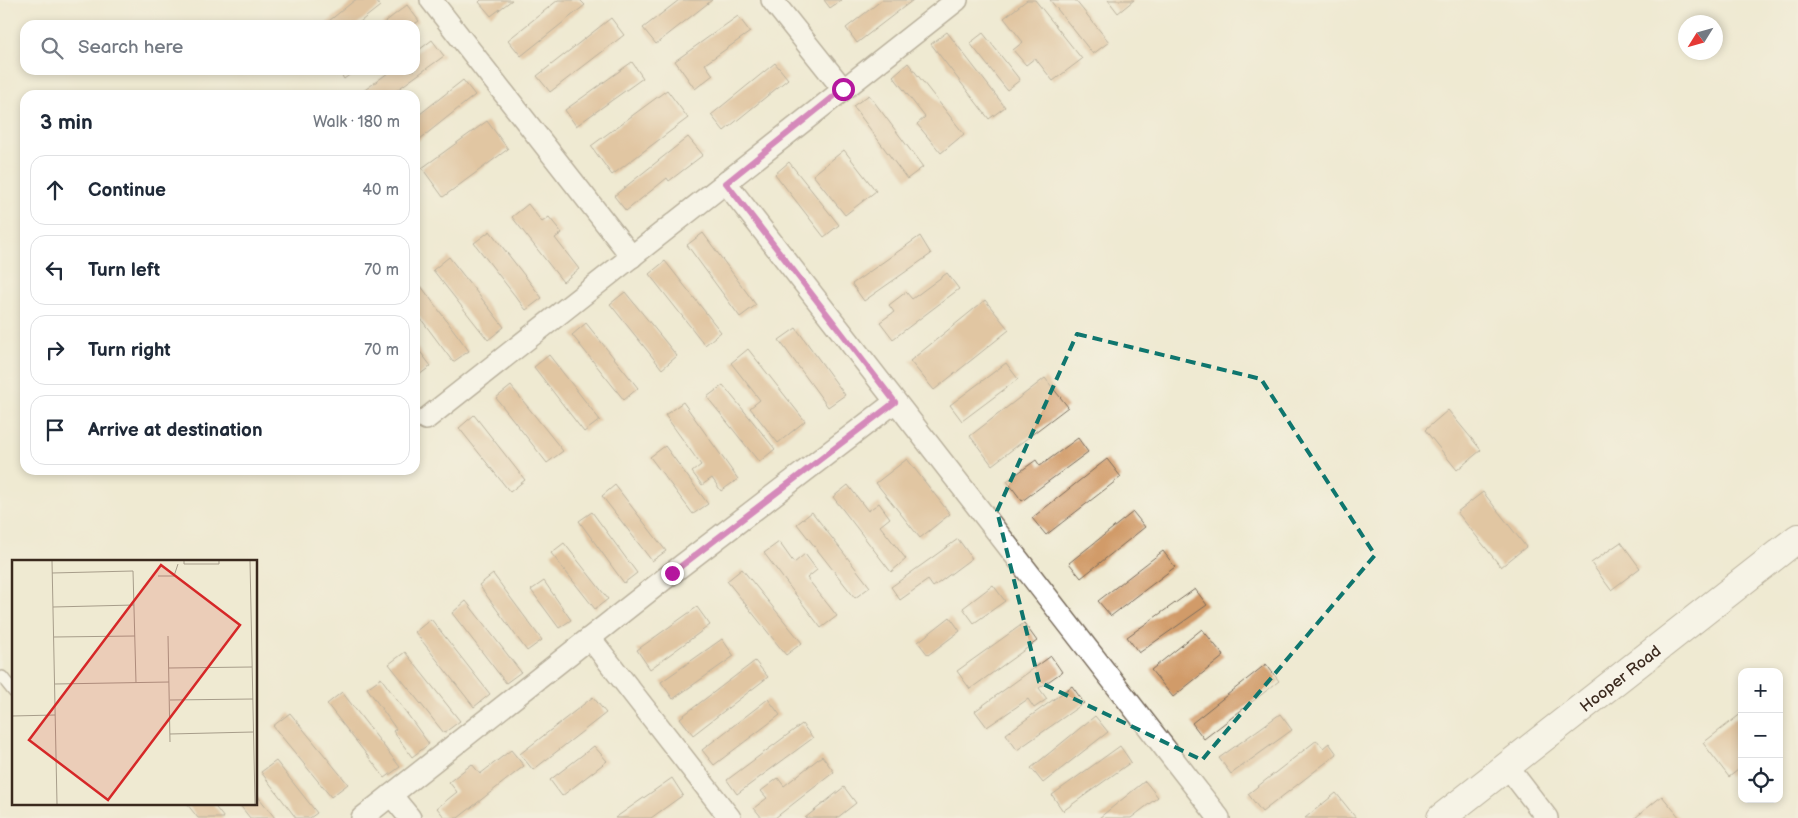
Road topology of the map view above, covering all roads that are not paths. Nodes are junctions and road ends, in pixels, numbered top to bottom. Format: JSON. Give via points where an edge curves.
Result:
{"nodes":[{"id":1,"x":431,"y":0,"type":"edge"},
{"id":2,"x":772,"y":0,"type":"edge"},
{"id":3,"x":957,"y":0,"type":"edge"},
{"id":4,"x":843,"y":89,"type":"junction"},
{"id":5,"x":726,"y":183,"type":"junction"},
{"id":6,"x":632,"y":257,"type":"junction"},
{"id":7,"x":895,"y":402,"type":"junction"},
{"id":8,"x":426,"y":419,"type":"dead end"},
{"id":9,"x":1798,"y":538,"type":"edge"},
{"id":10,"x":590,"y":638,"type":"junction"},
{"id":11,"x":0,"y":679,"type":"edge"},
{"id":12,"x":12,"y":690,"type":"edge"},
{"id":13,"x":1508,"y":766,"type":"junction"},
{"id":14,"x":391,"y":794,"type":"junction"},
{"id":15,"x":362,"y":818,"type":"edge"},
{"id":16,"x":410,"y":818,"type":"edge"},
{"id":17,"x":730,"y":818,"type":"edge"},
{"id":18,"x":1219,"y":818,"type":"edge"},
{"id":19,"x":1442,"y":818,"type":"edge"},
{"id":20,"x":1547,"y":818,"type":"edge"}],
"edges":[{"from":1,"to":6,"type":"street"},
{"from":2,"to":4,"type":"street"},
{"from":3,"to":4,"type":"street"},
{"from":4,"to":5,"type":"street"},
{"from":5,"to":6,"type":"street"},
{"from":5,"to":7,"type":"street"},
{"from":6,"to":8,"type":"street"},
{"from":7,"to":10,"type":"street"},
{"from":7,"to":18,"type":"street"},
{"from":9,"to":13,"type":"street","name":"Hooper Road"},
{"from":10,"to":14,"type":"street"},
{"from":10,"to":17,"type":"street"},
{"from":11,"to":12,"type":"lane","via":[[2,677]]},
{"from":13,"to":19,"type":"street","name":"Hooper Road"},
{"from":13,"to":20,"type":"street"},
{"from":14,"to":15,"type":"street"},
{"from":14,"to":16,"type":"street"}]}
